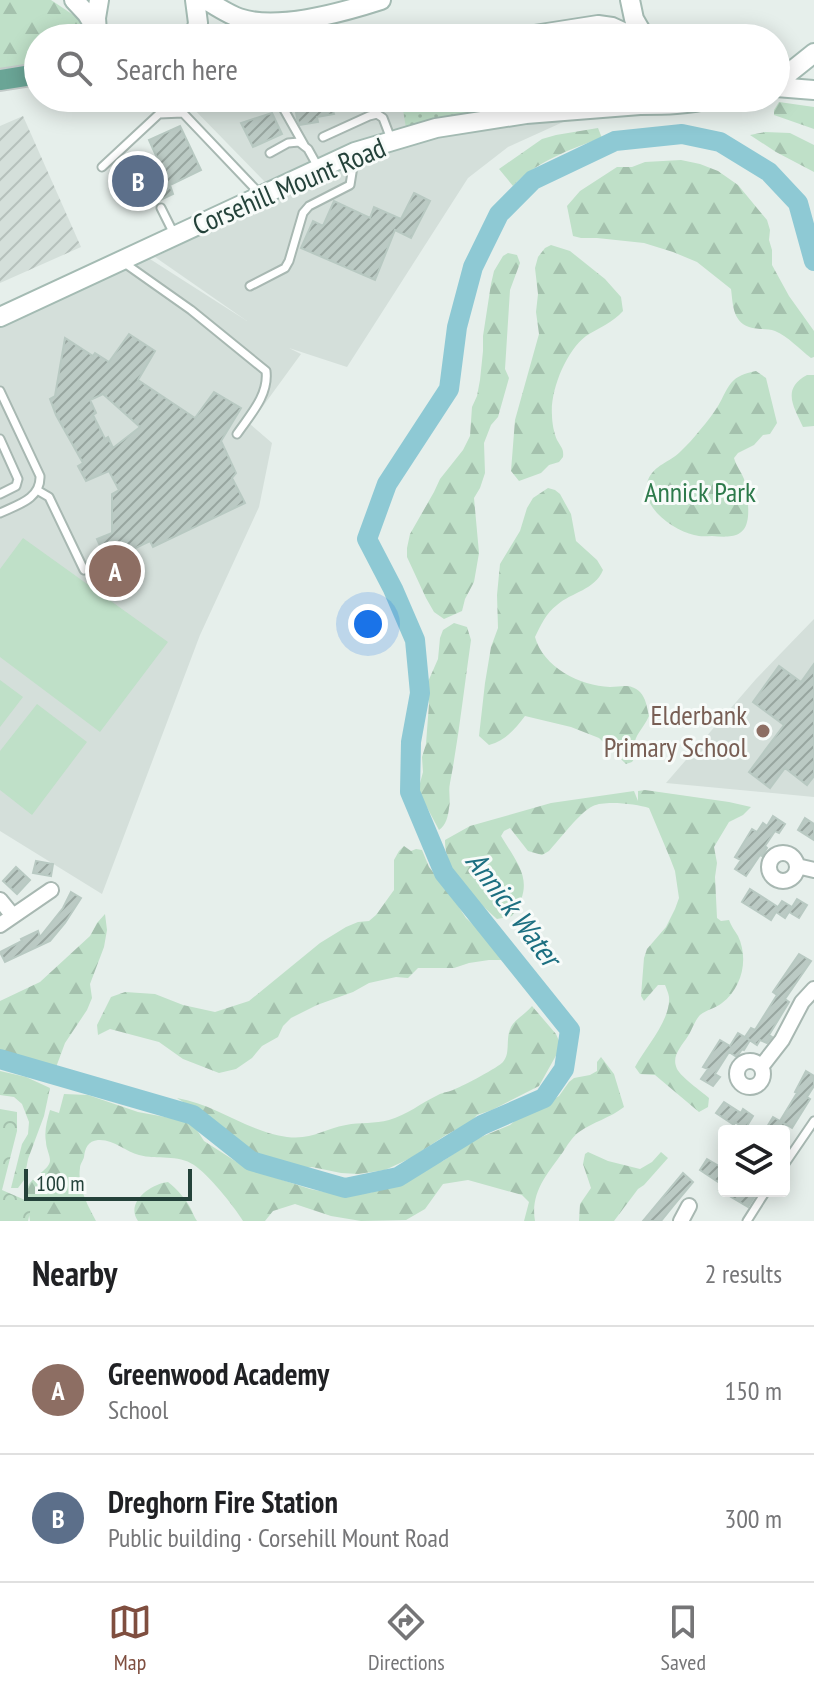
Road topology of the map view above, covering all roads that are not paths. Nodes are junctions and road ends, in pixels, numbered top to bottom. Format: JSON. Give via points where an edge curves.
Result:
{"nodes":[{"id":1,"x":74,"y":0,"type":"edge"},
{"id":2,"x":99,"y":0,"type":"edge"},
{"id":3,"x":195,"y":0,"type":"edge"},
{"id":4,"x":206,"y":0,"type":"edge"},
{"id":5,"x":630,"y":0,"type":"edge"},
{"id":6,"x":372,"y":3,"type":"edge"},
{"id":7,"x":93,"y":24,"type":"edge"},
{"id":8,"x":97,"y":24,"type":"edge"},
{"id":9,"x":198,"y":24,"type":"edge"},
{"id":10,"x":637,"y":24,"type":"edge"},
{"id":11,"x":814,"y":53,"type":"edge"},
{"id":12,"x":790,"y":72,"type":"edge"},
{"id":13,"x":24,"y":76,"type":"edge"},
{"id":14,"x":0,"y":80,"type":"edge"},
{"id":15,"x":790,"y":88,"type":"edge"},
{"id":16,"x":814,"y":90,"type":"edge"},
{"id":17,"x":285,"y":112,"type":"edge"},
{"id":18,"x":505,"y":112,"type":"edge"},
{"id":19,"x":323,"y":137,"type":"dead end"},
{"id":20,"x":392,"y":141,"type":"junction"},
{"id":21,"x":304,"y":145,"type":"junction"},
{"id":22,"x":355,"y":152,"type":"junction"},
{"id":23,"x":270,"y":153,"type":"dead end"},
{"id":24,"x":102,"y":167,"type":"dead end"},
{"id":25,"x":319,"y":169,"type":"junction"},
{"id":26,"x":262,"y":196,"type":"junction"},
{"id":27,"x":161,"y":208,"type":"dead end"},
{"id":28,"x":175,"y":236,"type":"junction"},
{"id":29,"x":121,"y":261,"type":"junction"},
{"id":30,"x":250,"y":286,"type":"dead end"},
{"id":31,"x":0,"y":317,"type":"edge"},
{"id":32,"x":0,"y":391,"type":"edge"},
{"id":33,"x":2,"y":406,"type":"edge"},
{"id":34,"x":237,"y":434,"type":"dead end"},
{"id":35,"x":0,"y":439,"type":"edge"},
{"id":36,"x":9,"y":457,"type":"junction"},
{"id":37,"x":0,"y":461,"type":"edge"},
{"id":38,"x":33,"y":462,"type":"junction"},
{"id":39,"x":15,"y":470,"type":"junction"},
{"id":40,"x":37,"y":490,"type":"junction"},
{"id":41,"x":0,"y":494,"type":"edge"},
{"id":42,"x":0,"y":513,"type":"edge"},
{"id":43,"x":84,"y":570,"type":"dead end"},
{"id":44,"x":797,"y":866,"type":"dead end"},
{"id":45,"x":814,"y":870,"type":"edge"},
{"id":46,"x":51,"y":890,"type":"dead end"},
{"id":47,"x":0,"y":900,"type":"edge"},
{"id":48,"x":13,"y":916,"type":"junction"},
{"id":49,"x":0,"y":925,"type":"edge"},
{"id":50,"x":814,"y":989,"type":"edge"},
{"id":51,"x":761,"y":1067,"type":"dead end"},
{"id":52,"x":814,"y":1121,"type":"edge"},
{"id":53,"x":790,"y":1156,"type":"edge"},
{"id":54,"x":762,"y":1197,"type":"edge"},
{"id":55,"x":689,"y":1206,"type":"dead end"},
{"id":56,"x":681,"y":1221,"type":"edge"},
{"id":57,"x":747,"y":1221,"type":"edge"}],
"edges":[{"from":1,"to":7,"type":"main road"},
{"from":2,"to":8,"type":"main road"},
{"from":3,"to":9,"type":"main road"},
{"from":4,"to":6,"type":"main road","via":[[238,18],[265,22],[317,17]]},
{"from":5,"to":10,"type":"main road"},
{"from":11,"to":12,"type":"main road"},
{"from":13,"to":14,"type":"main road"},
{"from":15,"to":16,"type":"main road"},
{"from":17,"to":21,"type":"lane"},
{"from":18,"to":20,"type":"main road","name":"Corsehill Mount Road"},
{"from":19,"to":20,"type":"lane","via":[[377,114]]},
{"from":20,"to":22,"type":"main road","name":"Corsehill Mount Road"},
{"from":21,"to":23,"type":"lane","via":[[294,142]]},
{"from":21,"to":25,"type":"lane"},
{"from":22,"to":25,"type":"main road","name":"Corsehill Mount Road"},
{"from":22,"to":30,"type":"lane","via":[[350,185],[303,213],[285,268]]},
{"from":24,"to":26,"type":"lane","via":[[159,114],[183,113]]},
{"from":25,"to":26,"type":"main road","name":"Corsehill Mount Road"},
{"from":26,"to":28,"type":"main road","name":"Corsehill Mount Road"},
{"from":27,"to":28,"type":"lane"},
{"from":28,"to":29,"type":"main road","name":"Corsehill Mount Road"},
{"from":29,"to":31,"type":"main road","name":"Corsehill Mount Road"},
{"from":29,"to":34,"type":"lane","via":[[266,371],[259,402]]},
{"from":32,"to":33,"type":"lane"},
{"from":33,"to":38,"type":"lane"},
{"from":35,"to":36,"type":"lane"},
{"from":36,"to":37,"type":"lane"},
{"from":36,"to":39,"type":"lane"},
{"from":38,"to":39,"type":"lane"},
{"from":38,"to":40,"type":"lane","via":[[40,476]]},
{"from":39,"to":41,"type":"lane","via":[[18,483]]},
{"from":40,"to":42,"type":"lane"},
{"from":40,"to":43,"type":"lane","via":[[49,497]]},
{"from":44,"to":45,"type":"street"},
{"from":46,"to":48,"type":"street"},
{"from":47,"to":48,"type":"street"},
{"from":48,"to":49,"type":"street"},
{"from":50,"to":51,"type":"street"},
{"from":52,"to":53,"type":"lane"},
{"from":54,"to":57,"type":"lane"},
{"from":55,"to":56,"type":"street"}]}
